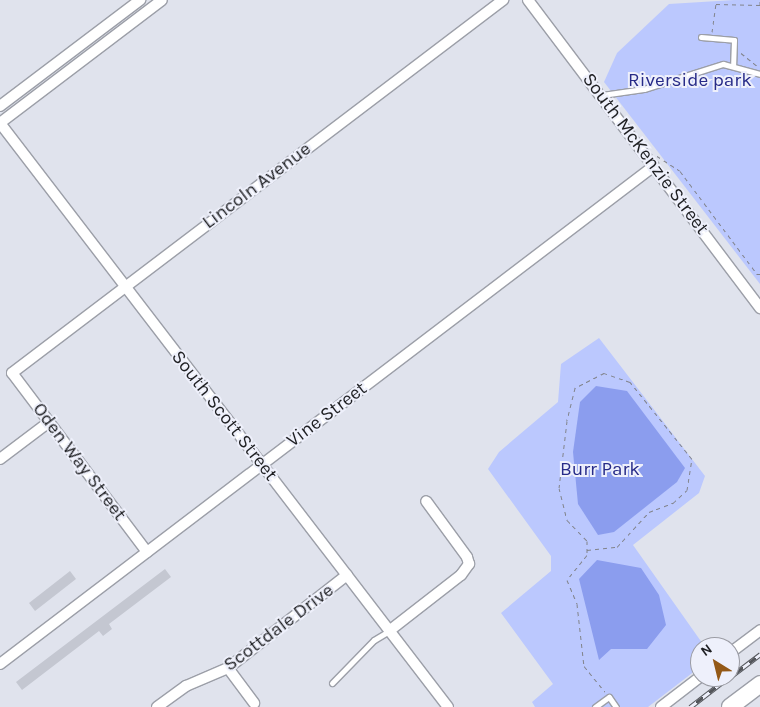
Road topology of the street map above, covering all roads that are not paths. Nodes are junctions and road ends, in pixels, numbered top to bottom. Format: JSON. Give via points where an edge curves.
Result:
{"nodes":[{"id":1,"x":140,"y":0,"type":"edge"},
{"id":2,"x":162,"y":0,"type":"edge"},
{"id":3,"x":503,"y":0,"type":"edge"},
{"id":4,"x":528,"y":0,"type":"edge"},
{"id":5,"x":701,"y":37,"type":"dead end"},
{"id":6,"x":733,"y":65,"type":"junction"},
{"id":7,"x":760,"y":74,"type":"edge"},
{"id":8,"x":602,"y":96,"type":"junction"},
{"id":9,"x":0,"y":106,"type":"edge"},
{"id":10,"x":0,"y":123,"type":"edge"},
{"id":11,"x":654,"y":166,"type":"junction"},
{"id":12,"x":124,"y":286,"type":"junction"},
{"id":13,"x":760,"y":308,"type":"edge"},
{"id":14,"x":12,"y":373,"type":"joint"},
{"id":15,"x":49,"y":422,"type":"junction"},
{"id":16,"x":0,"y":460,"type":"edge"},
{"id":17,"x":261,"y":465,"type":"junction"},
{"id":18,"x":426,"y":501,"type":"dead end"},
{"id":19,"x":147,"y":552,"type":"junction"},
{"id":20,"x":347,"y":575,"type":"junction"},
{"id":21,"x":760,"y":630,"type":"edge"},
{"id":22,"x":389,"y":631,"type":"junction"},
{"id":23,"x":740,"y":645,"type":"edge"},
{"id":24,"x":0,"y":664,"type":"edge"},
{"id":25,"x":228,"y":668,"type":"junction"},
{"id":26,"x":332,"y":683,"type":"dead end"},
{"id":27,"x":760,"y":684,"type":"edge"},
{"id":28,"x":690,"y":685,"type":"edge"},
{"id":29,"x":254,"y":703,"type":"dead end"},
{"id":30,"x":158,"y":707,"type":"edge"},
{"id":31,"x":448,"y":707,"type":"edge"},
{"id":32,"x":595,"y":707,"type":"edge"},
{"id":33,"x":616,"y":707,"type":"edge"},
{"id":34,"x":661,"y":707,"type":"edge"},
{"id":35,"x":730,"y":707,"type":"edge"}],
"edges":[{"from":1,"to":9,"type":"street"},
{"from":2,"to":10,"type":"street"},
{"from":3,"to":12,"type":"street","name":"Lincoln Avenue"},
{"from":4,"to":8,"type":"street","name":"South McKenzie Street"},
{"from":5,"to":6,"type":"lane","via":[[734,40]]},
{"from":6,"to":7,"type":"lane"},
{"from":6,"to":8,"type":"lane","via":[[704,68],[644,89]]},
{"from":8,"to":11,"type":"street","name":"South McKenzie Street"},
{"from":10,"to":12,"type":"street","name":"South Scott Street"},
{"from":11,"to":13,"type":"street","name":"South McKenzie Street"},
{"from":11,"to":17,"type":"street","name":"Vine Street"},
{"from":12,"to":14,"type":"street","name":"Lincoln Avenue"},
{"from":12,"to":17,"type":"street","name":"South Scott Street"},
{"from":14,"to":15,"type":"street","name":"Oden Way Street"},
{"from":15,"to":16,"type":"street"},
{"from":15,"to":19,"type":"street","name":"Oden Way Street"},
{"from":17,"to":19,"type":"street","name":"Vine Street"},
{"from":17,"to":20,"type":"street","name":"South Scott Street"},
{"from":18,"to":22,"type":"street","via":[[469,564],[461,575]]},
{"from":19,"to":24,"type":"street","name":"Vine Street"},
{"from":20,"to":22,"type":"street","name":"South Scott Street"},
{"from":20,"to":25,"type":"street","name":"Scottdale Drive"},
{"from":21,"to":23,"type":"street"},
{"from":22,"to":26,"type":"lane","via":[[374,640]]},
{"from":22,"to":31,"type":"street","name":"South Scott Street"},
{"from":25,"to":29,"type":"street"},
{"from":25,"to":30,"type":"street","name":"Scottdale Drive","via":[[186,686]]},
{"from":27,"to":35,"type":"main road"},
{"from":28,"to":34,"type":"street"},
{"from":32,"to":33,"type":"lane","via":[[609,697]]}]}
